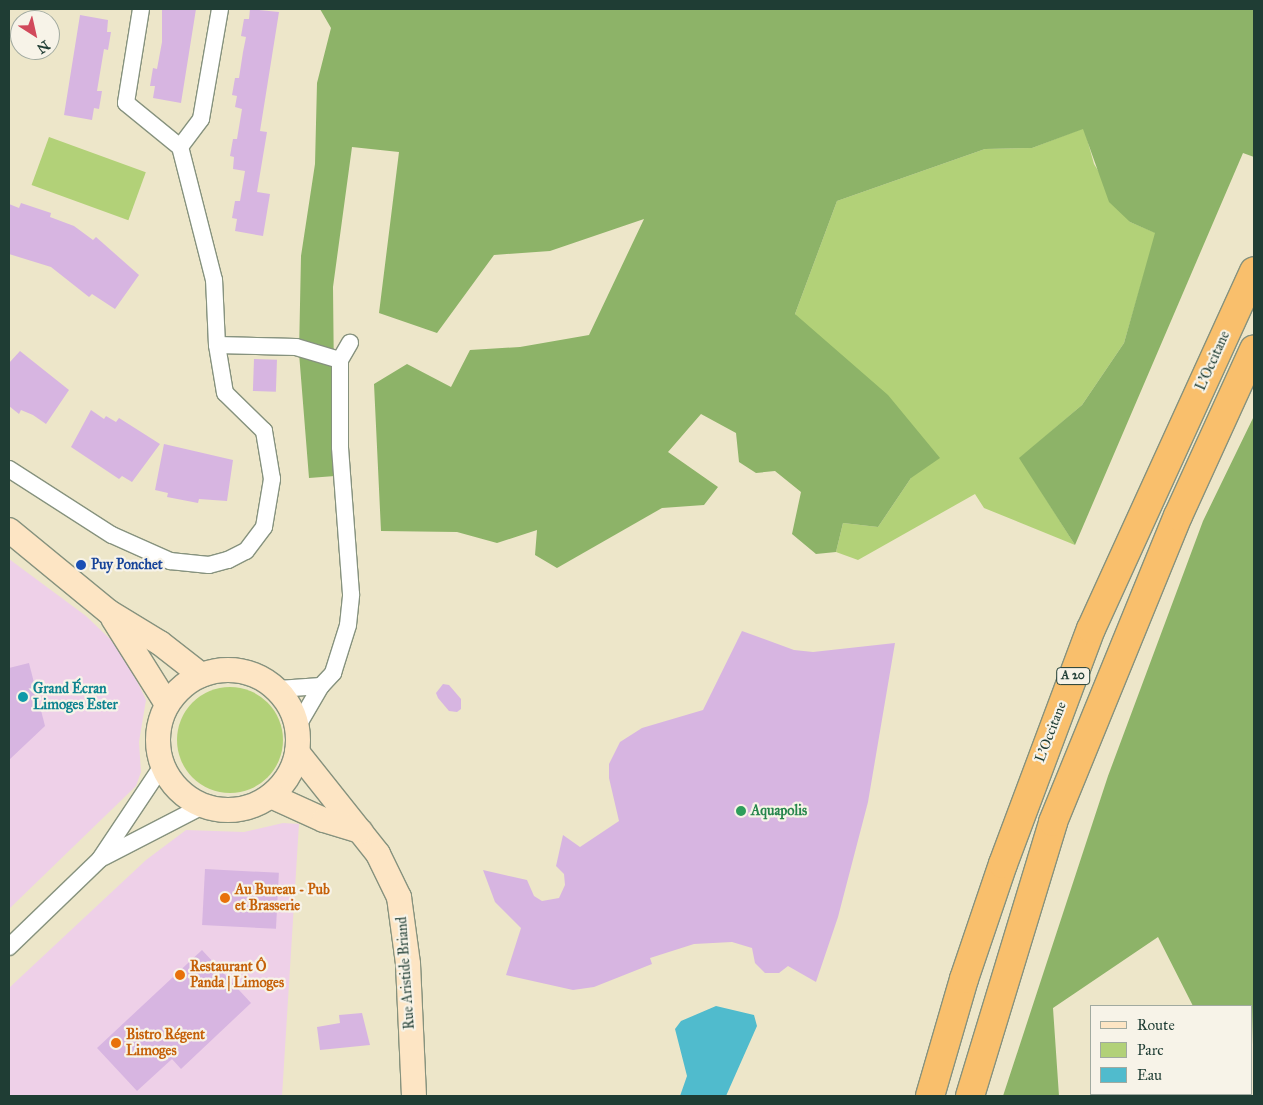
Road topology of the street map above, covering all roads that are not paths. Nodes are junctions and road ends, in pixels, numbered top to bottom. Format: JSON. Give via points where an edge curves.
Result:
{"nodes":[{"id":1,"x":140,"y":9,"type":"edge"},
{"id":2,"x":220,"y":9,"type":"edge"},
{"id":3,"x":180,"y":147,"type":"junction"},
{"id":4,"x":1254,"y":271,"type":"edge"},
{"id":5,"x":350,"y":343,"type":"dead end"},
{"id":6,"x":217,"y":345,"type":"junction"},
{"id":7,"x":1254,"y":348,"type":"edge"},
{"id":8,"x":340,"y":360,"type":"junction"},
{"id":9,"x":9,"y":469,"type":"edge"},
{"id":10,"x":9,"y":530,"type":"edge"},
{"id":11,"x":109,"y":612,"type":"junction"},
{"id":12,"x":200,"y":675,"type":"junction"},
{"id":13,"x":321,"y":686,"type":"junction"},
{"id":14,"x":278,"y":690,"type":"junction"},
{"id":15,"x":166,"y":704,"type":"junction"},
{"id":16,"x":297,"y":727,"type":"junction"},
{"id":17,"x":297,"y":752,"type":"junction"},
{"id":18,"x":162,"y":766,"type":"junction"},
{"id":19,"x":271,"y":796,"type":"junction"},
{"id":20,"x":204,"y":806,"type":"junction"},
{"id":21,"x":360,"y":831,"type":"junction"},
{"id":22,"x":100,"y":859,"type":"junction"},
{"id":23,"x":9,"y":946,"type":"edge"},
{"id":24,"x":414,"y":1096,"type":"edge"},
{"id":25,"x":930,"y":1096,"type":"edge"},
{"id":26,"x":970,"y":1096,"type":"edge"}],
"edges":[{"from":1,"to":3,"type":"street","via":[[126,103]]},
{"from":2,"to":3,"type":"street","via":[[201,119]]},
{"from":3,"to":6,"type":"street","via":[[214,280]]},
{"from":4,"to":25,"type":"highway","name":"L'Occitane","number":"A 20","via":[[1091,629],[1003,864],[964,979]]},
{"from":5,"to":8,"type":"street"},
{"from":6,"to":8,"type":"street","via":[[296,347]]},
{"from":6,"to":9,"type":"street","via":[[225,393],[264,431],[272,479],[264,527],[246,551],[209,565],[170,561],[112,535]]},
{"from":7,"to":26,"type":"highway","number":"A 20","via":[[1178,516],[1053,822]]},
{"from":8,"to":13,"type":"street","via":[[340,447],[351,594],[342,654],[333,674]]},
{"from":10,"to":11,"type":"street"},
{"from":11,"to":12,"type":"street","via":[[160,643]]},
{"from":11,"to":15,"type":"street"},
{"from":12,"to":14,"type":"street","via":[[220,670],[241,670],[260,677]]},
{"from":12,"to":15,"type":"street","via":[[181,687]]},
{"from":13,"to":14,"type":"street"},
{"from":13,"to":16,"type":"street"},
{"from":14,"to":16,"type":"street","via":[[290,707]]},
{"from":15,"to":18,"type":"street","via":[[158,738]]},
{"from":16,"to":17,"type":"street"},
{"from":17,"to":19,"type":"street","via":[[288,776]]},
{"from":17,"to":21,"type":"street","name":"Rue Aristide Briand"},
{"from":18,"to":20,"type":"street","via":[[179,790]]},
{"from":18,"to":22,"type":"street"},
{"from":19,"to":20,"type":"street","via":[[242,808],[226,810]]},
{"from":19,"to":21,"type":"street","via":[[324,820]]},
{"from":20,"to":22,"type":"street"},
{"from":21,"to":24,"type":"street","name":"Rue Aristide Briand","via":[[393,881],[404,922]]},
{"from":22,"to":23,"type":"street"}]}
